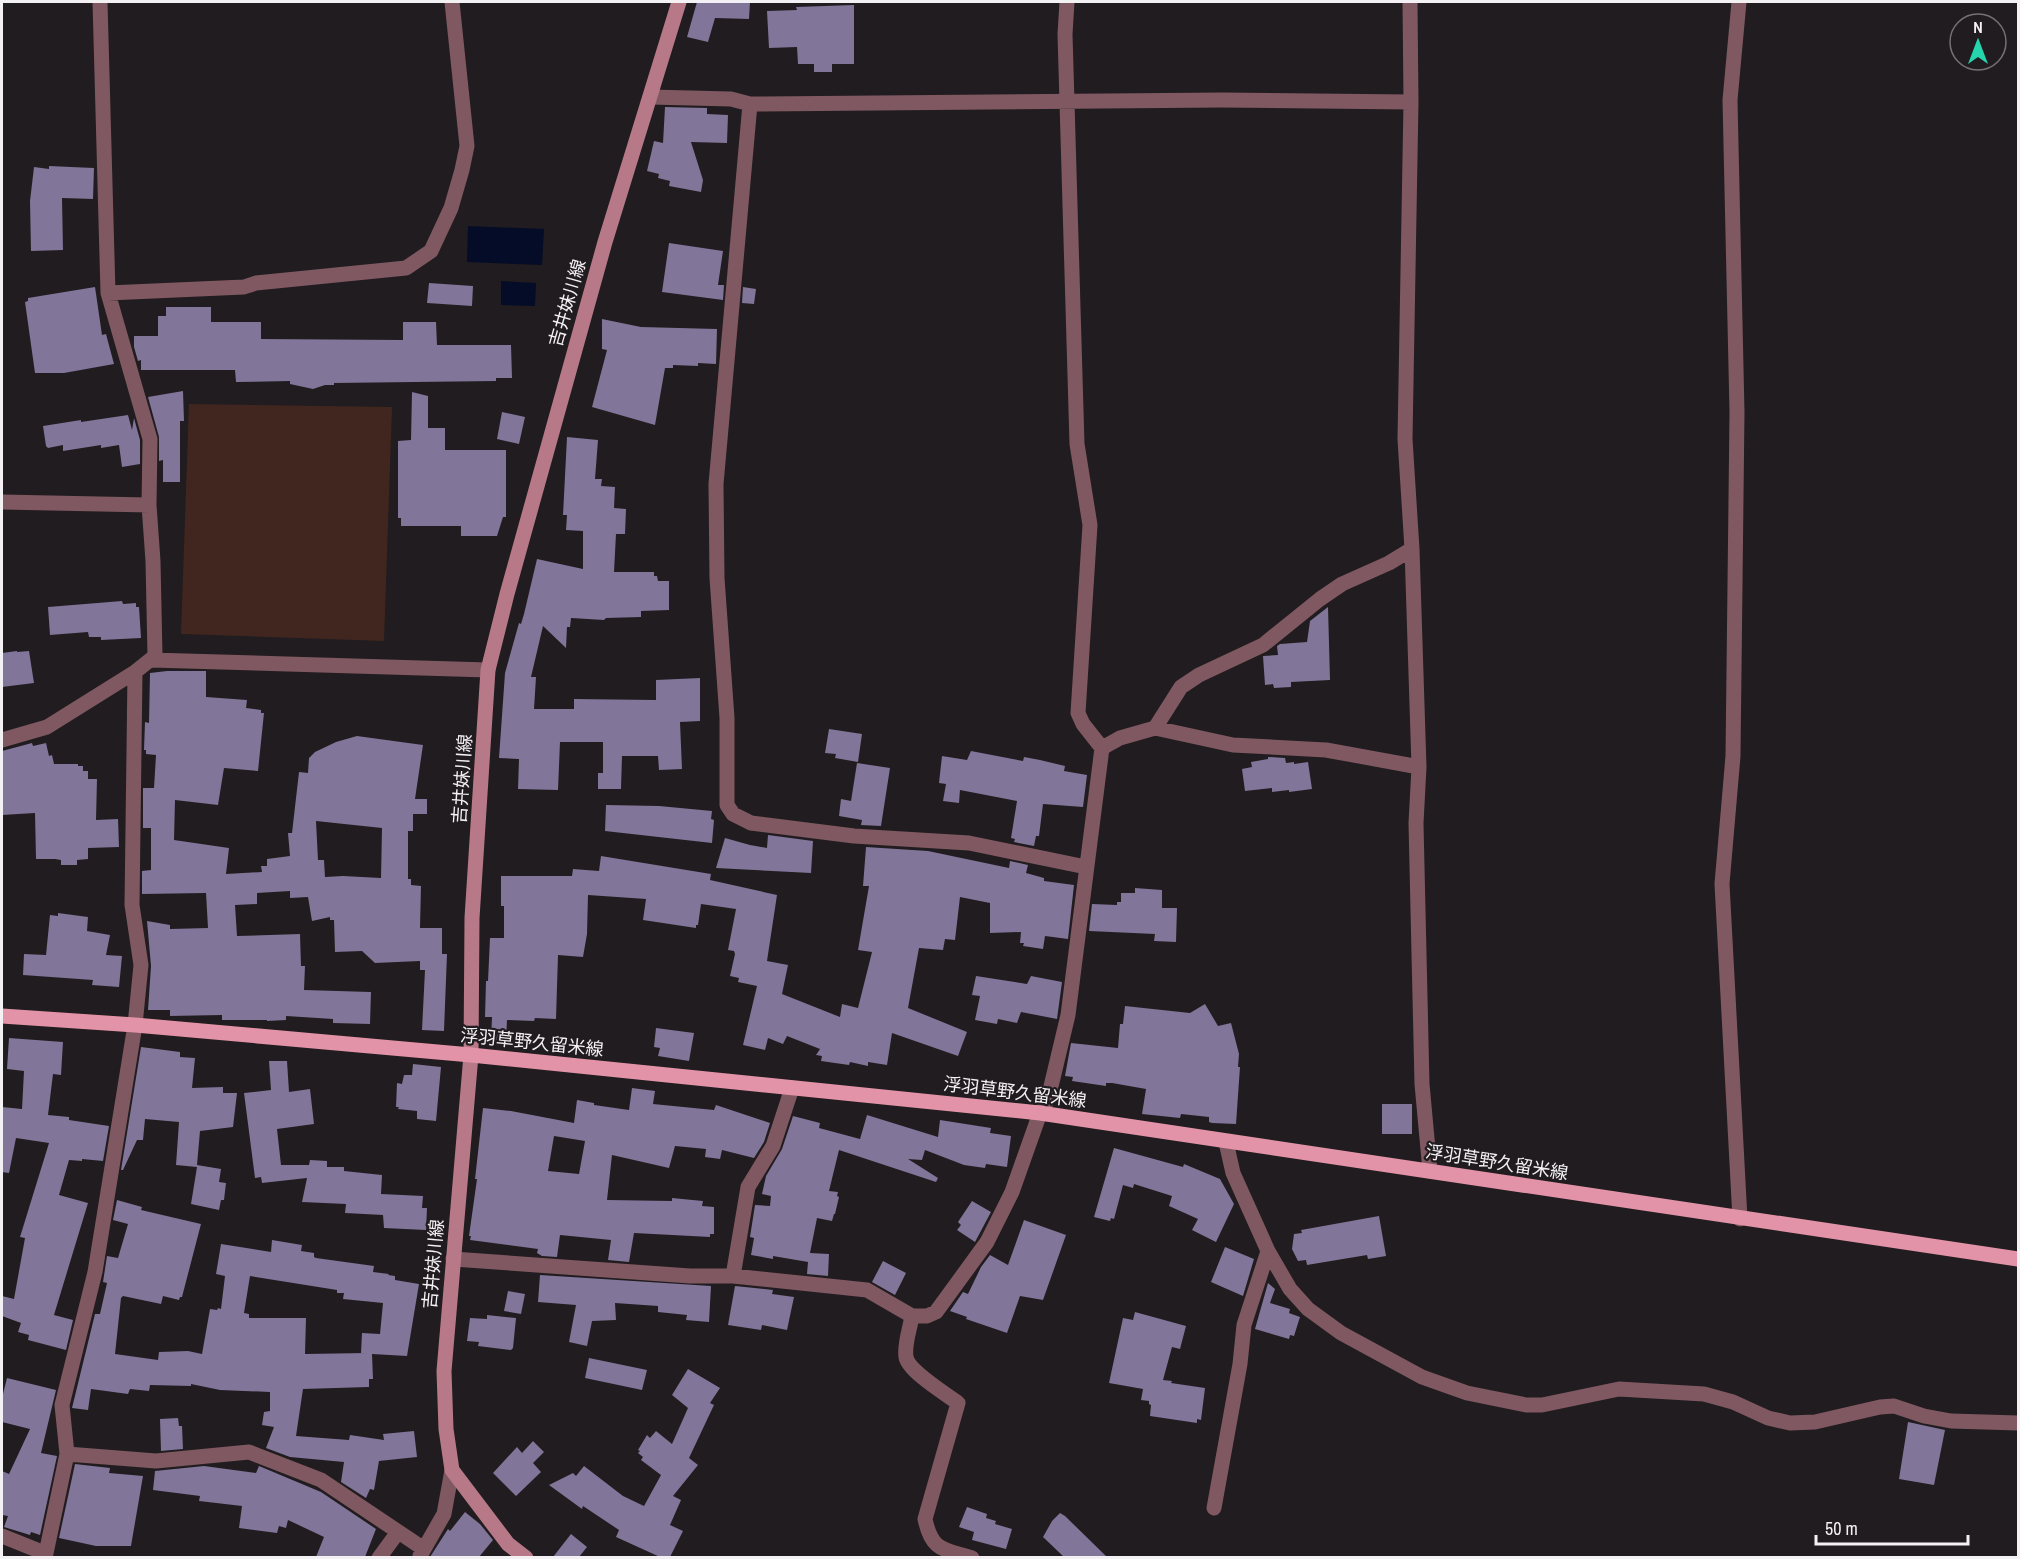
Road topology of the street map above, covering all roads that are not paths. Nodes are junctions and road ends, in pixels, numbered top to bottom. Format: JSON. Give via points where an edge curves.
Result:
{"nodes":[{"id":1,"x":100,"y":2,"type":"edge"},
{"id":2,"x":452,"y":2,"type":"edge"},
{"id":3,"x":679,"y":2,"type":"edge"},
{"id":4,"x":1067,"y":2,"type":"edge"},
{"id":5,"x":1410,"y":2,"type":"edge"},
{"id":6,"x":1739,"y":2,"type":"edge"},
{"id":7,"x":650,"y":97,"type":"junction"},
{"id":8,"x":1067,"y":102,"type":"junction"},
{"id":9,"x":1411,"y":102,"type":"junction"},
{"id":10,"x":750,"y":104,"type":"junction"},
{"id":11,"x":108,"y":293,"type":"junction"},
{"id":12,"x":2,"y":502,"type":"edge"},
{"id":13,"x":149,"y":505,"type":"junction"},
{"id":14,"x":1412,"y":549,"type":"junction"},
{"id":15,"x":151,"y":660,"type":"junction"},
{"id":16,"x":489,"y":670,"type":"junction"},
{"id":17,"x":135,"y":672,"type":"junction"},
{"id":18,"x":1155,"y":728,"type":"junction"},
{"id":19,"x":2,"y":740,"type":"edge"},
{"id":20,"x":1102,"y":748,"type":"junction"},
{"id":21,"x":1419,"y":767,"type":"junction"},
{"id":22,"x":1086,"y":867,"type":"junction"},
{"id":23,"x":2,"y":1016,"type":"edge"},
{"id":24,"x":135,"y":1025,"type":"junction"},
{"id":25,"x":471,"y":1055,"type":"junction"},
{"id":26,"x":792,"y":1088,"type":"junction"},
{"id":27,"x":1040,"y":1113,"type":"junction"},
{"id":28,"x":1226,"y":1142,"type":"junction"},
{"id":29,"x":1430,"y":1171,"type":"junction"},
{"id":30,"x":1740,"y":1219,"type":"junction"},
{"id":31,"x":1268,"y":1251,"type":"junction"},
{"id":32,"x":453,"y":1259,"type":"junction"},
{"id":33,"x":2019,"y":1259,"type":"edge"},
{"id":34,"x":733,"y":1276,"type":"junction"},
{"id":35,"x":912,"y":1316,"type":"junction"},
{"id":36,"x":2019,"y":1423,"type":"edge"},
{"id":37,"x":67,"y":1455,"type":"junction"},
{"id":38,"x":452,"y":1470,"type":"junction"},
{"id":39,"x":1214,"y":1508,"type":"dead end"},
{"id":40,"x":398,"y":1532,"type":"junction"},
{"id":41,"x":2,"y":1536,"type":"edge"},
{"id":42,"x":422,"y":1553,"type":"edge"},
{"id":43,"x":46,"y":1555,"type":"edge"},
{"id":44,"x":380,"y":1557,"type":"edge"},
{"id":45,"x":526,"y":1557,"type":"edge"},
{"id":46,"x":972,"y":1557,"type":"edge"}],
"edges":[{"from":1,"to":11,"type":"street"},
{"from":2,"to":11,"type":"street","via":[[466,146],[451,208],[431,251],[406,268],[244,287]]},
{"from":3,"to":7,"type":"main road","name":"吉井妹川線"},
{"from":4,"to":8,"type":"street"},
{"from":5,"to":9,"type":"street"},
{"from":6,"to":30,"type":"street","via":[[1730,100],[1737,412],[1733,756],[1722,884]]},
{"from":7,"to":10,"type":"street","via":[[731,99]]},
{"from":7,"to":16,"type":"main road","name":"吉井妹川線","via":[[561,398]]},
{"from":8,"to":9,"type":"street"},
{"from":8,"to":10,"type":"street"},
{"from":8,"to":20,"type":"street","via":[[1077,444],[1090,525],[1078,713]]},
{"from":9,"to":14,"type":"street","via":[[1405,439]]},
{"from":10,"to":22,"type":"street","via":[[716,484],[717,578],[727,718],[727,806],[733,814],[752,823],[854,836],[969,843]]},
{"from":11,"to":13,"type":"street","via":[[150,438]]},
{"from":12,"to":13,"type":"street"},
{"from":13,"to":15,"type":"street","via":[[155,656]]},
{"from":14,"to":18,"type":"street","via":[[1342,584],[1263,645],[1181,687]]},
{"from":14,"to":21,"type":"street"},
{"from":15,"to":16,"type":"street"},
{"from":15,"to":17,"type":"street"},
{"from":16,"to":25,"type":"main road","name":"吉井妹川線","via":[[472,918]]},
{"from":17,"to":19,"type":"street","via":[[47,727]]},
{"from":17,"to":24,"type":"street","via":[[132,905],[141,965]]},
{"from":18,"to":20,"type":"street","via":[[1120,738]]},
{"from":18,"to":21,"type":"street","via":[[1233,745],[1326,750]]},
{"from":20,"to":22,"type":"street"},
{"from":21,"to":29,"type":"street","via":[[1416,823],[1422,1084]]},
{"from":22,"to":27,"type":"street","via":[[1068,1014],[1048,1099]]},
{"from":23,"to":24,"type":"main road","name":"浮羽草野久留米線"},
{"from":24,"to":25,"type":"main road","name":"浮羽草野久留米線"},
{"from":24,"to":37,"type":"street","via":[[95,1272],[62,1405]]},
{"from":25,"to":26,"type":"main road","name":"浮羽草野久留米線"},
{"from":25,"to":32,"type":"main road","name":"吉井妹川線"},
{"from":26,"to":27,"type":"main road","name":"浮羽草野久留米線"},
{"from":26,"to":34,"type":"street","via":[[773,1146],[748,1187]]},
{"from":27,"to":28,"type":"main road","name":"浮羽草野久留米線"},
{"from":27,"to":35,"type":"street","via":[[1012,1192],[987,1242],[936,1312]]},
{"from":28,"to":29,"type":"main road","name":"浮羽草野久留米線"},
{"from":28,"to":31,"type":"street","via":[[1233,1173]]},
{"from":29,"to":30,"type":"main road","name":"浮羽草野久留米線"},
{"from":30,"to":33,"type":"main road","name":"浮羽草野久留米線"},
{"from":31,"to":36,"type":"street","via":[[1290,1289],[1308,1309],[1422,1377],[1467,1393],[1526,1405],[1619,1389],[1704,1394],[1790,1423],[1815,1422],[1894,1406],[1951,1421]]},
{"from":31,"to":39,"type":"street","via":[[1244,1326]]},
{"from":32,"to":34,"type":"street"},
{"from":32,"to":38,"type":"main road","name":"吉井妹川線","via":[[444,1371]]},
{"from":34,"to":35,"type":"street","via":[[867,1290]]},
{"from":35,"to":46,"type":"street","via":[[906,1360],[912,1369],[958,1403],[925,1520],[929,1536],[939,1548]]},
{"from":37,"to":40,"type":"street","via":[[156,1461],[249,1452],[321,1480]]},
{"from":37,"to":43,"type":"street"},
{"from":38,"to":42,"type":"street","via":[[444,1514]]},
{"from":38,"to":45,"type":"main road","name":"吉井妹川線","via":[[508,1544]]},
{"from":40,"to":42,"type":"street"},
{"from":40,"to":44,"type":"street"},
{"from":41,"to":43,"type":"street"}]}
